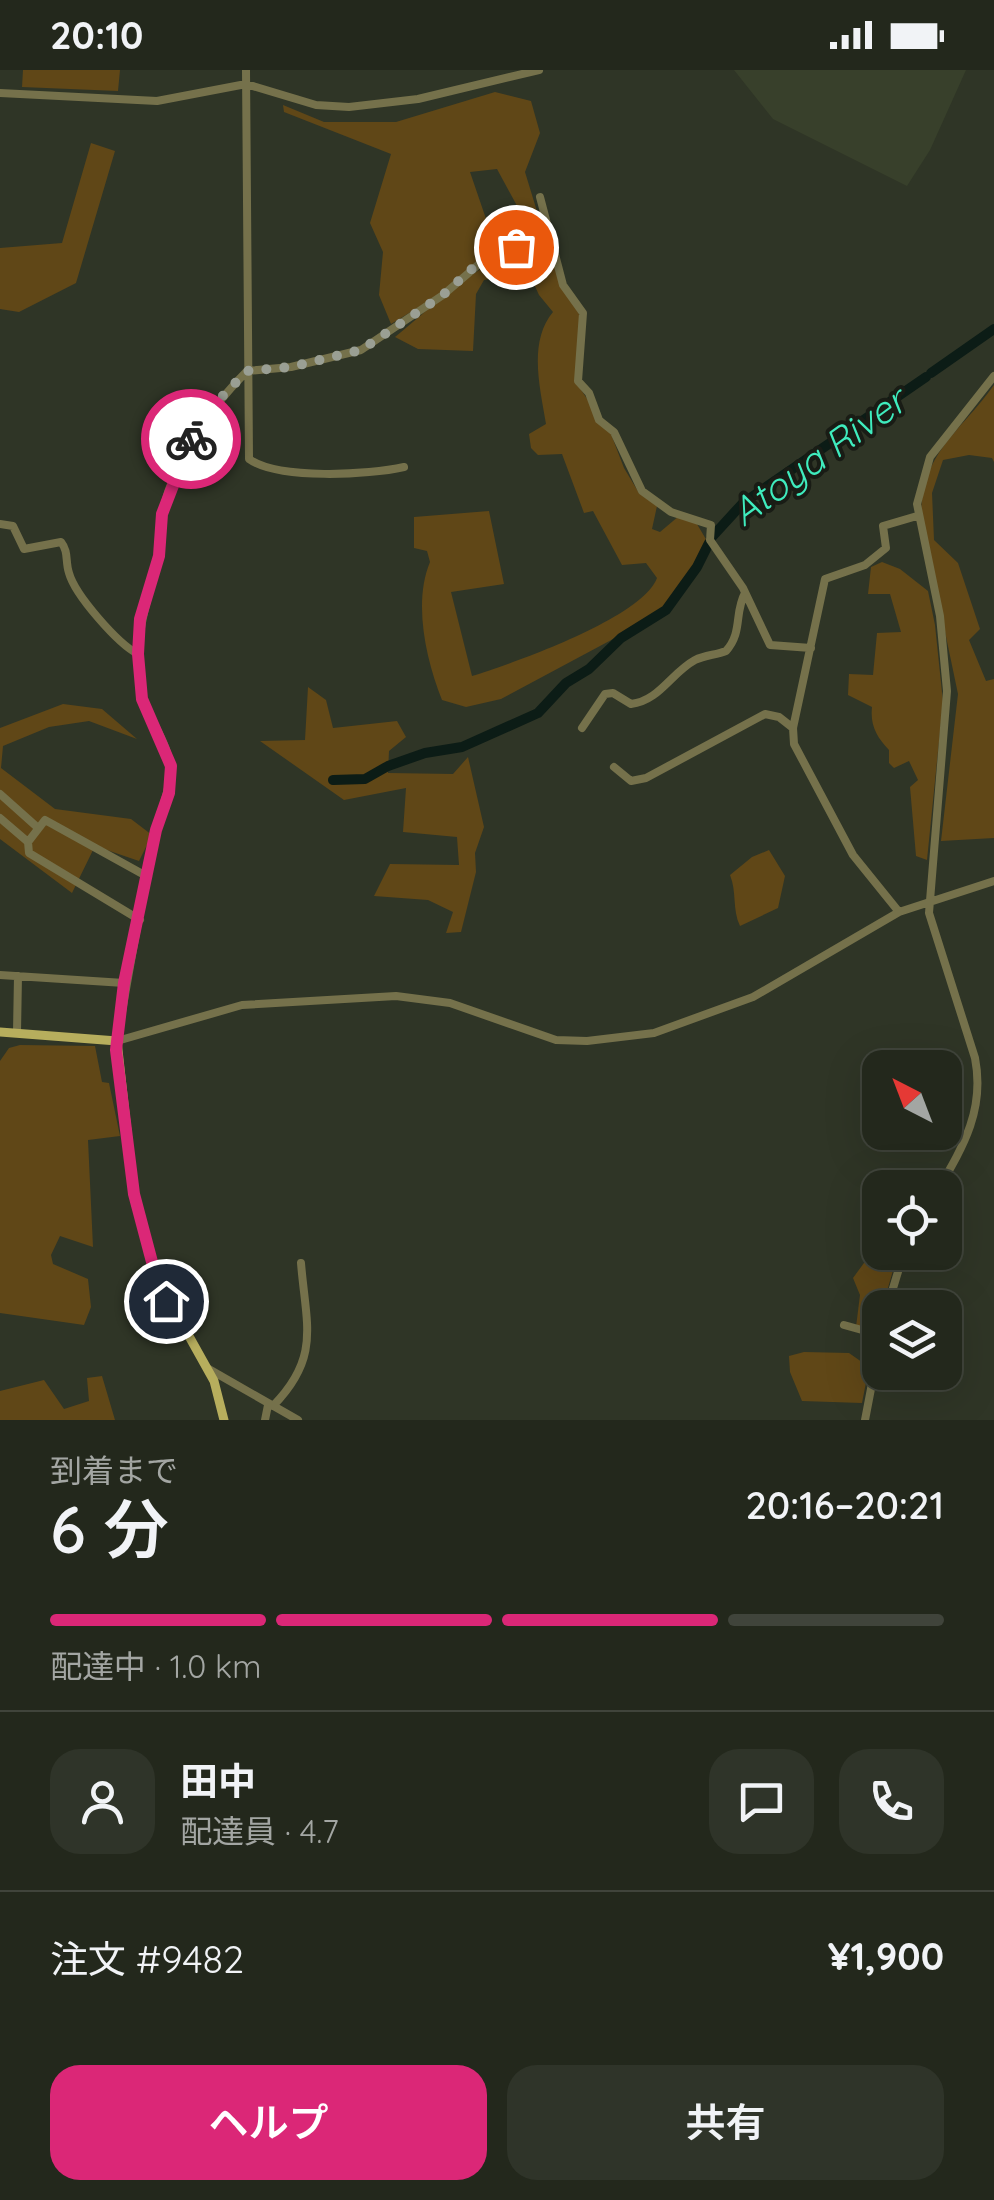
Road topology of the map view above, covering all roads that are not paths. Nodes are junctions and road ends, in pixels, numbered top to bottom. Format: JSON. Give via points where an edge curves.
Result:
{"nodes":[{"id":1,"x":246,"y":70,"type":"edge"},
{"id":2,"x":539,"y":70,"type":"edge"},
{"id":3,"x":246,"y":84,"type":"junction"},
{"id":4,"x":0,"y":93,"type":"edge"},
{"id":5,"x":540,"y":197,"type":"dead end"},
{"id":6,"x":548,"y":239,"type":"junction"},
{"id":7,"x":247,"y":371,"type":"junction"},
{"id":8,"x":994,"y":376,"type":"edge"},
{"id":9,"x":404,"y":467,"type":"dead end"},
{"id":10,"x":917,"y":516,"type":"junction"},
{"id":11,"x":0,"y":524,"type":"edge"},
{"id":12,"x":746,"y":593,"type":"junction"},
{"id":13,"x":811,"y":648,"type":"junction"},
{"id":14,"x":138,"y":654,"type":"junction"},
{"id":15,"x":582,"y":728,"type":"dead end"},
{"id":16,"x":793,"y":728,"type":"junction"},
{"id":17,"x":614,"y":767,"type":"dead end"},
{"id":18,"x":0,"y":794,"type":"edge"},
{"id":19,"x":0,"y":818,"type":"edge"},
{"id":20,"x":37,"y":827,"type":"junction"},
{"id":21,"x":28,"y":842,"type":"junction"},
{"id":22,"x":148,"y":877,"type":"junction"},
{"id":23,"x":994,"y":881,"type":"edge"},
{"id":24,"x":929,"y":902,"type":"junction"},
{"id":25,"x":900,"y":912,"type":"junction"},
{"id":26,"x":140,"y":920,"type":"junction"},
{"id":27,"x":0,"y":975,"type":"edge"},
{"id":28,"x":18,"y":976,"type":"junction"},
{"id":29,"x":124,"y":983,"type":"junction"},
{"id":30,"x":0,"y":1032,"type":"edge"},
{"id":31,"x":17,"y":1032,"type":"junction"},
{"id":32,"x":117,"y":1041,"type":"junction"},
{"id":33,"x":949,"y":1170,"type":"edge"},
{"id":34,"x":301,"y":1264,"type":"dead end"},
{"id":35,"x":844,"y":1325,"type":"dead end"},
{"id":36,"x":862,"y":1332,"type":"edge"},
{"id":37,"x":208,"y":1368,"type":"junction"},
{"id":38,"x":871,"y":1390,"type":"edge"},
{"id":39,"x":271,"y":1406,"type":"junction"},
{"id":40,"x":224,"y":1420,"type":"edge"},
{"id":41,"x":264,"y":1420,"type":"edge"},
{"id":42,"x":298,"y":1420,"type":"edge"},
{"id":43,"x":866,"y":1420,"type":"edge"}],
"edges":[{"from":1,"to":3,"type":"street"},
{"from":2,"to":3,"type":"street","via":[[349,108]]},
{"from":3,"to":4,"type":"street","via":[[157,101]]},
{"from":3,"to":7,"type":"street"},
{"from":5,"to":6,"type":"street"},
{"from":6,"to":7,"type":"street","via":[[485,257],[443,295],[361,350]]},
{"from":6,"to":12,"type":"street","via":[[563,285],[583,314],[578,381],[599,420],[614,432],[642,491],[672,512],[711,524],[710,540]]},
{"from":7,"to":9,"type":"street","via":[[248,461],[314,472]]},
{"from":7,"to":14,"type":"street","via":[[210,409],[174,476]]},
{"from":8,"to":10,"type":"street","via":[[930,456]]},
{"from":10,"to":13,"type":"street","via":[[884,526],[886,548],[878,557],[824,580]]},
{"from":10,"to":24,"type":"street","via":[[940,616],[947,691]]},
{"from":11,"to":14,"type":"street","via":[[13,526],[24,548],[61,542],[74,582],[113,635]]},
{"from":12,"to":13,"type":"street","via":[[770,645]]},
{"from":12,"to":15,"type":"street","via":[[738,635],[726,651],[684,667],[651,700],[631,704],[605,694]]},
{"from":13,"to":16,"type":"street"},
{"from":14,"to":22,"type":"street","via":[[142,699],[171,766]]},
{"from":16,"to":17,"type":"street","via":[[765,714],[646,778],[631,781]]},
{"from":16,"to":25,"type":"street","via":[[800,760],[853,855]]},
{"from":18,"to":20,"type":"street"},
{"from":19,"to":21,"type":"street"},
{"from":20,"to":21,"type":"street"},
{"from":20,"to":22,"type":"street","via":[[45,820]]},
{"from":21,"to":26,"type":"street","via":[[29,854]]},
{"from":22,"to":26,"type":"street"},
{"from":23,"to":24,"type":"street"},
{"from":24,"to":25,"type":"street"},
{"from":24,"to":33,"type":"street","via":[[978,1081],[969,1135]]},
{"from":25,"to":32,"type":"street","via":[[753,998],[632,1036],[556,1040],[450,1003],[396,996],[242,1005]]},
{"from":26,"to":29,"type":"street"},
{"from":27,"to":28,"type":"street"},
{"from":28,"to":29,"type":"street"},
{"from":28,"to":31,"type":"street"},
{"from":29,"to":32,"type":"street"},
{"from":30,"to":31,"type":"main road"},
{"from":31,"to":32,"type":"main road"},
{"from":32,"to":37,"type":"main road","via":[[134,1194],[156,1277]]},
{"from":34,"to":39,"type":"street","via":[[305,1364]]},
{"from":35,"to":36,"type":"street"},
{"from":37,"to":39,"type":"street"},
{"from":37,"to":40,"type":"main road"},
{"from":38,"to":43,"type":"street"},
{"from":39,"to":41,"type":"street"},
{"from":39,"to":42,"type":"street"}]}
